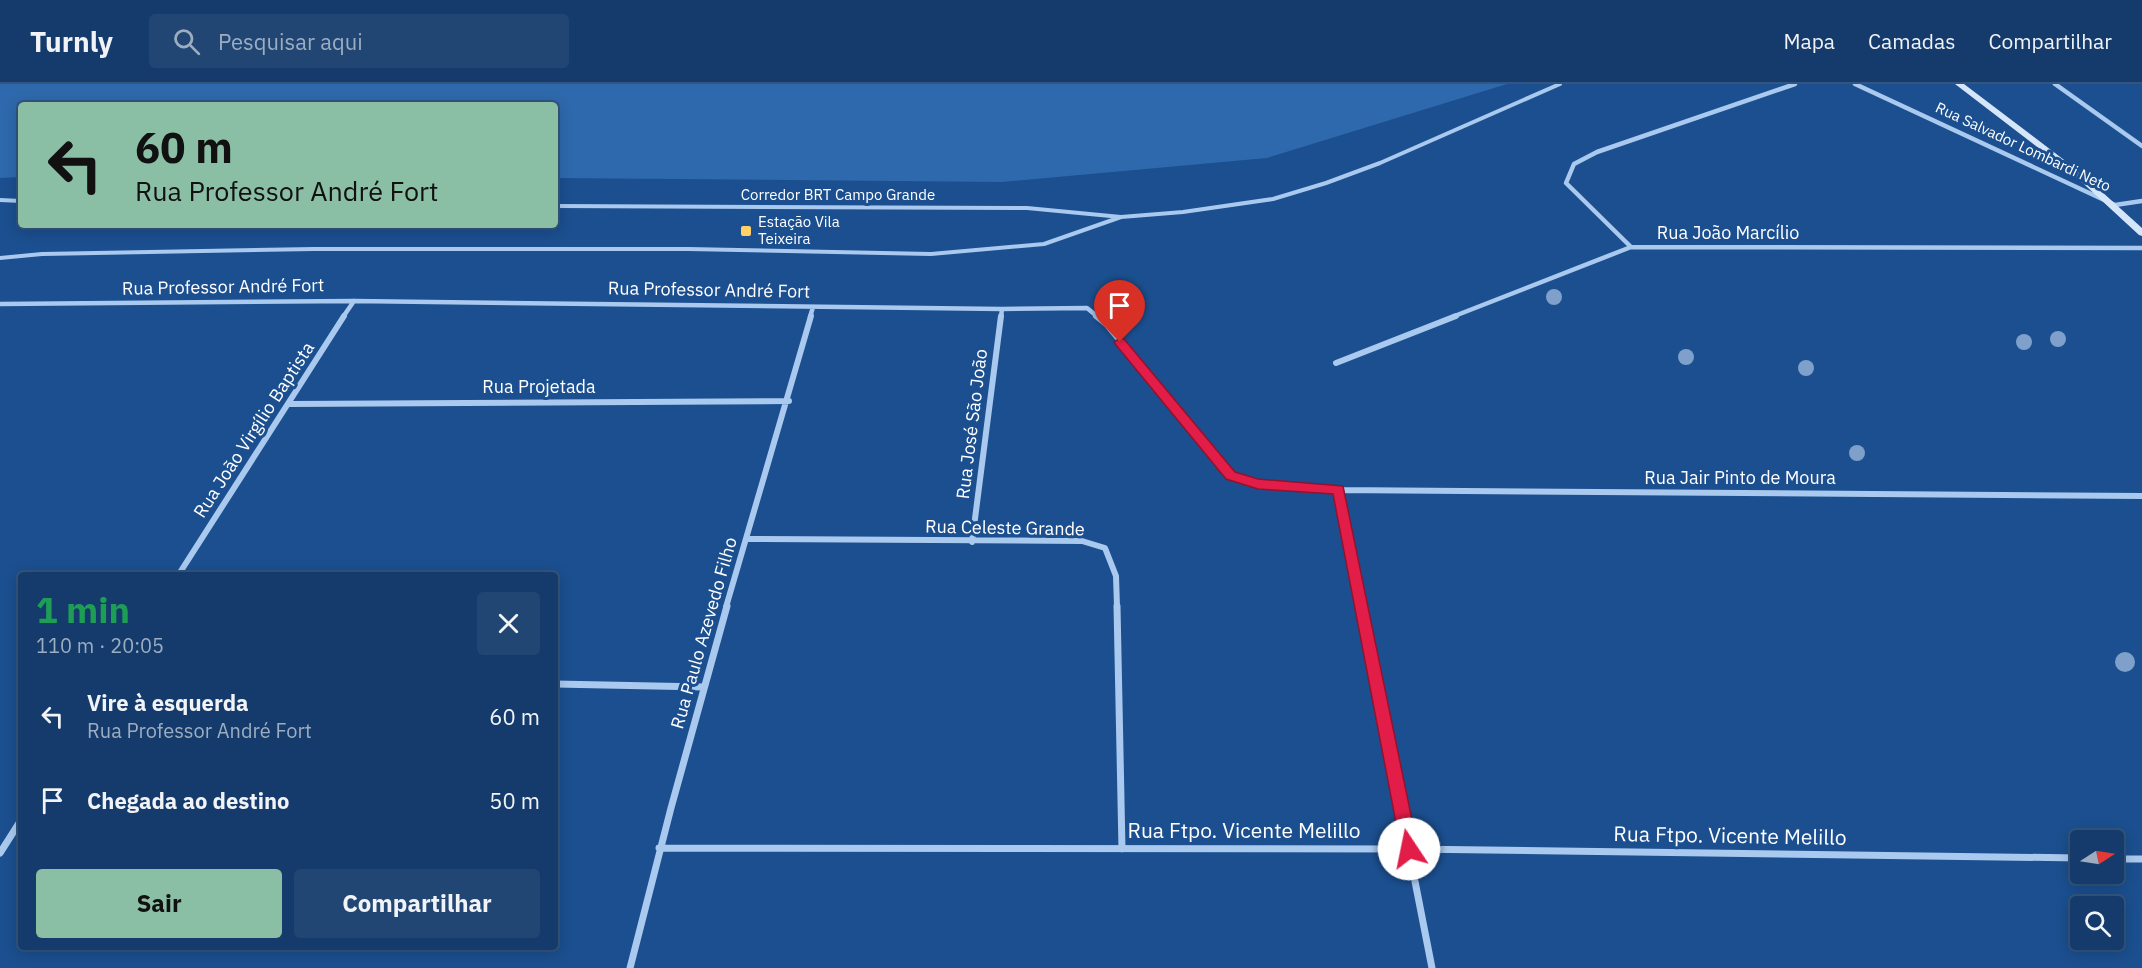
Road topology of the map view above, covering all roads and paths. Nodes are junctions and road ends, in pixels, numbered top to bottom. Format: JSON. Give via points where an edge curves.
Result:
{"nodes":[{"id":1,"x":1560,"y":84,"type":"edge"},
{"id":2,"x":1795,"y":84,"type":"edge"},
{"id":3,"x":1855,"y":84,"type":"edge"},
{"id":4,"x":1959,"y":84,"type":"edge"},
{"id":5,"x":2055,"y":84,"type":"edge"},
{"id":6,"x":2142,"y":147,"type":"edge"},
{"id":7,"x":0,"y":200,"type":"edge"},
{"id":8,"x":18,"y":201,"type":"edge"},
{"id":9,"x":2142,"y":201,"type":"edge"},
{"id":10,"x":2115,"y":205,"type":"junction"},
{"id":11,"x":558,"y":206,"type":"edge"},
{"id":12,"x":1121,"y":217,"type":"junction"},
{"id":13,"x":2142,"y":233,"type":"edge"},
{"id":14,"x":1631,"y":247,"type":"junction"},
{"id":15,"x":2142,"y":248,"type":"edge"},
{"id":16,"x":0,"y":258,"type":"edge"},
{"id":17,"x":354,"y":301,"type":"junction"},
{"id":18,"x":0,"y":304,"type":"edge"},
{"id":19,"x":813,"y":307,"type":"junction"},
{"id":20,"x":1002,"y":309,"type":"junction"},
{"id":21,"x":1336,"y":363,"type":"dead end"},
{"id":22,"x":789,"y":401,"type":"junction"},
{"id":23,"x":290,"y":404,"type":"junction"},
{"id":24,"x":1338,"y":490,"type":"junction"},
{"id":25,"x":2142,"y":496,"type":"edge"},
{"id":26,"x":746,"y":539,"type":"junction"},
{"id":27,"x":972,"y":542,"type":"junction"},
{"id":28,"x":180,"y":572,"type":"edge"},
{"id":29,"x":558,"y":684,"type":"edge"},
{"id":30,"x":704,"y":687,"type":"junction"},
{"id":31,"x":18,"y":825,"type":"edge"},
{"id":32,"x":659,"y":848,"type":"junction"},
{"id":33,"x":1122,"y":849,"type":"junction"},
{"id":34,"x":1409,"y":849,"type":"junction"},
{"id":35,"x":0,"y":853,"type":"edge"},
{"id":36,"x":2070,"y":858,"type":"edge"},
{"id":37,"x":2124,"y":859,"type":"edge"},
{"id":38,"x":2142,"y":859,"type":"edge"},
{"id":39,"x":630,"y":968,"type":"edge"},
{"id":40,"x":1432,"y":968,"type":"edge"}],
"edges":[{"from":1,"to":12,"type":"lane","name":"Corredor BRT Campo Grande","via":[[1326,183],[1273,199]]},
{"from":2,"to":14,"type":"street","via":[[1597,152],[1575,164],[1566,183]]},
{"from":3,"to":10,"type":"street","name":"Rua Salvador Lombardi Neto"},
{"from":4,"to":10,"type":"main road","name":"Rua Salvador Lombardi Neto"},
{"from":5,"to":6,"type":"street"},
{"from":7,"to":8,"type":"lane"},
{"from":9,"to":10,"type":"street"},
{"from":10,"to":13,"type":"main road","name":"Rua Salvador Lombardi Neto"},
{"from":11,"to":12,"type":"lane","name":"Corredor BRT Campo Grande","via":[[1027,208]]},
{"from":12,"to":16,"type":"lane","name":"Corredor BRT Campo Grande","via":[[1044,244],[931,254],[688,249],[314,249]]},
{"from":14,"to":15,"type":"street","name":"Rua João Marcílio"},
{"from":14,"to":21,"type":"street","name":"Rua João Marcílio"},
{"from":17,"to":18,"type":"street","name":"Rua Professor André Fort"},
{"from":17,"to":19,"type":"street","name":"Rua Professor André Fort"},
{"from":17,"to":23,"type":"street","name":"Rua João Virgílio Baptista"},
{"from":19,"to":20,"type":"street","name":"Rua Professor André Fort"},
{"from":19,"to":22,"type":"street","name":"Rua Paulo Azevedo Filho"},
{"from":20,"to":24,"type":"street","name":"Rua Professor André Fort","via":[[1087,308],[1107,325],[1231,476],[1258,484]]},
{"from":20,"to":27,"type":"street","name":"Rua José São João"},
{"from":22,"to":23,"type":"street","name":"Rua Projetada"},
{"from":22,"to":26,"type":"street","name":"Rua Paulo Azevedo Filho"},
{"from":23,"to":28,"type":"street","name":"Rua João Virgílio Baptista"},
{"from":24,"to":25,"type":"street","name":"Rua Jair Pinto de Moura"},
{"from":24,"to":34,"type":"street"},
{"from":26,"to":27,"type":"street","name":"Rua Celeste Grande"},
{"from":26,"to":30,"type":"street","name":"Rua Paulo Azevedo Filho"},
{"from":27,"to":33,"type":"street","name":"Rua Celeste Grande","via":[[1082,541],[1105,548],[1116,576]]},
{"from":29,"to":30,"type":"street"},
{"from":30,"to":32,"type":"street","name":"Rua Paulo Azevedo Filho"},
{"from":31,"to":35,"type":"street"},
{"from":32,"to":33,"type":"street","name":"Rua Ftpo. Vicente Melillo"},
{"from":32,"to":39,"type":"street","name":"Rua Paulo Azevedo Filho"},
{"from":33,"to":34,"type":"street","name":"Rua Ftpo. Vicente Melillo"},
{"from":34,"to":36,"type":"street","name":"Rua Ftpo. Vicente Melillo"},
{"from":34,"to":40,"type":"street"},
{"from":37,"to":38,"type":"street"}]}
